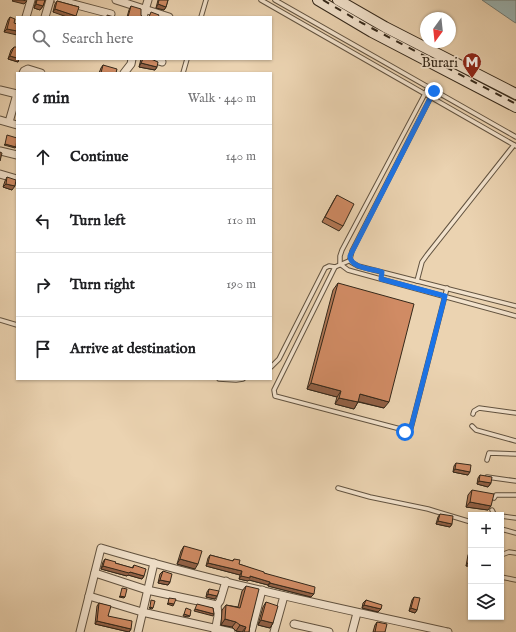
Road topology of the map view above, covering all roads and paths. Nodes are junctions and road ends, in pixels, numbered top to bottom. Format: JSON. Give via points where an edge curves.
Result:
{"nodes":[{"id":1,"x":31,"y":0,"type":"edge"},
{"id":2,"x":50,"y":0,"type":"edge"},
{"id":3,"x":58,"y":0,"type":"edge"},
{"id":4,"x":116,"y":0,"type":"edge"},
{"id":5,"x":148,"y":0,"type":"edge"},
{"id":6,"x":206,"y":0,"type":"edge"},
{"id":7,"x":261,"y":0,"type":"edge"},
{"id":8,"x":275,"y":0,"type":"edge"},
{"id":9,"x":318,"y":0,"type":"edge"},
{"id":10,"x":338,"y":0,"type":"edge"},
{"id":11,"x":144,"y":13,"type":"edge"},
{"id":12,"x":111,"y":14,"type":"dead end"},
{"id":13,"x":26,"y":16,"type":"edge"},
{"id":14,"x":45,"y":16,"type":"edge"},
{"id":15,"x":163,"y":16,"type":"edge"},
{"id":16,"x":200,"y":16,"type":"edge"},
{"id":17,"x":132,"y":60,"type":"edge"},
{"id":18,"x":155,"y":60,"type":"edge"},
{"id":19,"x":187,"y":60,"type":"edge"},
{"id":20,"x":162,"y":62,"type":"dead end"},
{"id":21,"x":24,"y":72,"type":"edge"},
{"id":22,"x":38,"y":72,"type":"edge"},
{"id":23,"x":125,"y":72,"type":"edge"},
{"id":24,"x":183,"y":72,"type":"edge"},
{"id":25,"x":428,"y":88,"type":"junction"},
{"id":26,"x":0,"y":90,"type":"edge"},
{"id":27,"x":434,"y":91,"type":"junction"},
{"id":28,"x":16,"y":94,"type":"edge"},
{"id":29,"x":425,"y":94,"type":"junction"},
{"id":30,"x":516,"y":94,"type":"edge"},
{"id":31,"x":16,"y":97,"type":"edge"},
{"id":32,"x":431,"y":98,"type":"junction"},
{"id":33,"x":516,"y":107,"type":"edge"},
{"id":34,"x":0,"y":120,"type":"edge"},
{"id":35,"x":8,"y":122,"type":"junction"},
{"id":36,"x":16,"y":125,"type":"edge"},
{"id":37,"x":516,"y":137,"type":"edge"},
{"id":38,"x":515,"y":146,"type":"edge"},
{"id":39,"x":0,"y":151,"type":"edge"},
{"id":40,"x":16,"y":155,"type":"edge"},
{"id":41,"x":0,"y":174,"type":"edge"},
{"id":42,"x":16,"y":179,"type":"edge"},
{"id":43,"x":379,"y":181,"type":"junction"},
{"id":44,"x":386,"y":184,"type":"junction"},
{"id":45,"x":350,"y":260,"type":"junction"},
{"id":46,"x":340,"y":264,"type":"junction"},
{"id":47,"x":335,"y":267,"type":"junction"},
{"id":48,"x":382,"y":272,"type":"junction"},
{"id":49,"x":381,"y":279,"type":"junction"},
{"id":50,"x":416,"y":280,"type":"junction"},
{"id":51,"x":447,"y":288,"type":"junction"},
{"id":52,"x":445,"y":296,"type":"junction"},
{"id":53,"x":516,"y":306,"type":"edge"},
{"id":54,"x":516,"y":316,"type":"edge"},
{"id":55,"x":0,"y":320,"type":"edge"},
{"id":56,"x":16,"y":325,"type":"edge"},
{"id":57,"x":272,"y":366,"type":"edge"},
{"id":58,"x":516,"y":413,"type":"edge"},
{"id":59,"x":473,"y":414,"type":"dead end"},
{"id":60,"x":472,"y":426,"type":"dead end"},
{"id":61,"x":516,"y":441,"type":"edge"},
{"id":62,"x":516,"y":454,"type":"edge"},
{"id":63,"x":487,"y":460,"type":"dead end"},
{"id":64,"x":485,"y":476,"type":"edge"},
{"id":65,"x":516,"y":481,"type":"edge"},
{"id":66,"x":338,"y":488,"type":"dead end"},
{"id":67,"x":516,"y":495,"type":"edge"},
{"id":68,"x":494,"y":498,"type":"edge"},
{"id":69,"x":504,"y":516,"type":"edge"},
{"id":70,"x":516,"y":518,"type":"edge"},
{"id":71,"x":468,"y":521,"type":"edge"},
{"id":72,"x":504,"y":530,"type":"edge"},
{"id":73,"x":516,"y":533,"type":"edge"},
{"id":74,"x":516,"y":553,"type":"edge"},
{"id":75,"x":504,"y":554,"type":"edge"},
{"id":76,"x":154,"y":563,"type":"junction"},
{"id":77,"x":95,"y":573,"type":"junction"},
{"id":78,"x":504,"y":578,"type":"edge"},
{"id":79,"x":516,"y":580,"type":"edge"},
{"id":80,"x":226,"y":581,"type":"junction"},
{"id":81,"x":147,"y":590,"type":"junction"},
{"id":82,"x":262,"y":590,"type":"junction"},
{"id":83,"x":89,"y":596,"type":"junction"},
{"id":84,"x":284,"y":596,"type":"junction"},
{"id":85,"x":217,"y":605,"type":"junction"},
{"id":86,"x":142,"y":612,"type":"junction"},
{"id":87,"x":357,"y":613,"type":"junction"},
{"id":88,"x":294,"y":624,"type":"dead end"},
{"id":89,"x":215,"y":630,"type":"edge"},
{"id":90,"x":80,"y":632,"type":"edge"},
{"id":91,"x":138,"y":632,"type":"edge"},
{"id":92,"x":231,"y":632,"type":"edge"},
{"id":93,"x":251,"y":632,"type":"edge"},
{"id":94,"x":274,"y":632,"type":"edge"},
{"id":95,"x":329,"y":632,"type":"edge"},
{"id":96,"x":352,"y":632,"type":"edge"},
{"id":97,"x":448,"y":632,"type":"edge"}],
"edges":[{"from":1,"to":13,"type":"street"},
{"from":2,"to":14,"type":"street"},
{"from":3,"to":12,"type":"street"},
{"from":4,"to":11,"type":"street"},
{"from":5,"to":11,"type":"street"},
{"from":6,"to":16,"type":"lane"},
{"from":7,"to":29,"type":"lane"},
{"from":8,"to":25,"type":"lane"},
{"from":9,"to":33,"type":"main road","via":[[372,32]]},
{"from":10,"to":30,"type":"main road"},
{"from":11,"to":15,"type":"street"},
{"from":17,"to":23,"type":"street"},
{"from":18,"to":20,"type":"street"},
{"from":19,"to":24,"type":"lane"},
{"from":21,"to":22,"type":"street","via":[[28,69]]},
{"from":25,"to":27,"type":"lane"},
{"from":25,"to":29,"type":"lane"},
{"from":26,"to":28,"type":"street"},
{"from":27,"to":32,"type":"lane"},
{"from":27,"to":37,"type":"lane"},
{"from":29,"to":32,"type":"lane"},
{"from":29,"to":43,"type":"lane"},
{"from":31,"to":35,"type":"street"},
{"from":32,"to":38,"type":"lane"},
{"from":32,"to":44,"type":"lane"},
{"from":34,"to":35,"type":"street"},
{"from":35,"to":36,"type":"street"},
{"from":38,"to":50,"type":"lane","via":[[427,255]]},
{"from":39,"to":40,"type":"street"},
{"from":41,"to":42,"type":"street"},
{"from":43,"to":44,"type":"lane"},
{"from":43,"to":46,"type":"lane","via":[[340,256]]},
{"from":44,"to":45,"type":"lane","via":[[352,251]]},
{"from":45,"to":46,"type":"lane"},
{"from":45,"to":48,"type":"lane","via":[[358,266]]},
{"from":46,"to":47,"type":"lane"},
{"from":46,"to":49,"type":"lane","via":[[348,270]]},
{"from":47,"to":52,"type":"lane","via":[[274,390],[278,397],[408,431],[411,428]]},
{"from":47,"to":57,"type":"lane","via":[[325,268],[279,359]]},
{"from":48,"to":49,"type":"lane"},
{"from":48,"to":50,"type":"lane"},
{"from":49,"to":52,"type":"lane"},
{"from":50,"to":51,"type":"lane"},
{"from":51,"to":52,"type":"lane"},
{"from":51,"to":53,"type":"lane"},
{"from":52,"to":54,"type":"lane"},
{"from":55,"to":56,"type":"lane"},
{"from":58,"to":59,"type":"lane","via":[[480,408]]},
{"from":60,"to":61,"type":"lane","via":[[476,430]]},
{"from":62,"to":63,"type":"lane","via":[[489,452]]},
{"from":64,"to":65,"type":"lane"},
{"from":66,"to":71,"type":"lane"},
{"from":67,"to":68,"type":"lane","via":[[496,495]]},
{"from":69,"to":70,"type":"lane"},
{"from":72,"to":73,"type":"lane"},
{"from":74,"to":75,"type":"lane"},
{"from":76,"to":77,"type":"street","via":[[101,548]]},
{"from":76,"to":80,"type":"street"},
{"from":76,"to":81,"type":"street"},
{"from":77,"to":81,"type":"street"},
{"from":77,"to":83,"type":"street"},
{"from":78,"to":79,"type":"lane"},
{"from":80,"to":82,"type":"street"},
{"from":80,"to":85,"type":"street"},
{"from":81,"to":85,"type":"street"},
{"from":81,"to":86,"type":"street"},
{"from":82,"to":84,"type":"street"},
{"from":82,"to":93,"type":"street"},
{"from":83,"to":86,"type":"street"},
{"from":83,"to":90,"type":"street"},
{"from":84,"to":87,"type":"street"},
{"from":84,"to":94,"type":"street"},
{"from":85,"to":89,"type":"street"},
{"from":86,"to":89,"type":"street"},
{"from":86,"to":91,"type":"street"},
{"from":87,"to":96,"type":"street"},
{"from":87,"to":97,"type":"street"},
{"from":88,"to":95,"type":"street"},
{"from":89,"to":92,"type":"street"}]}
